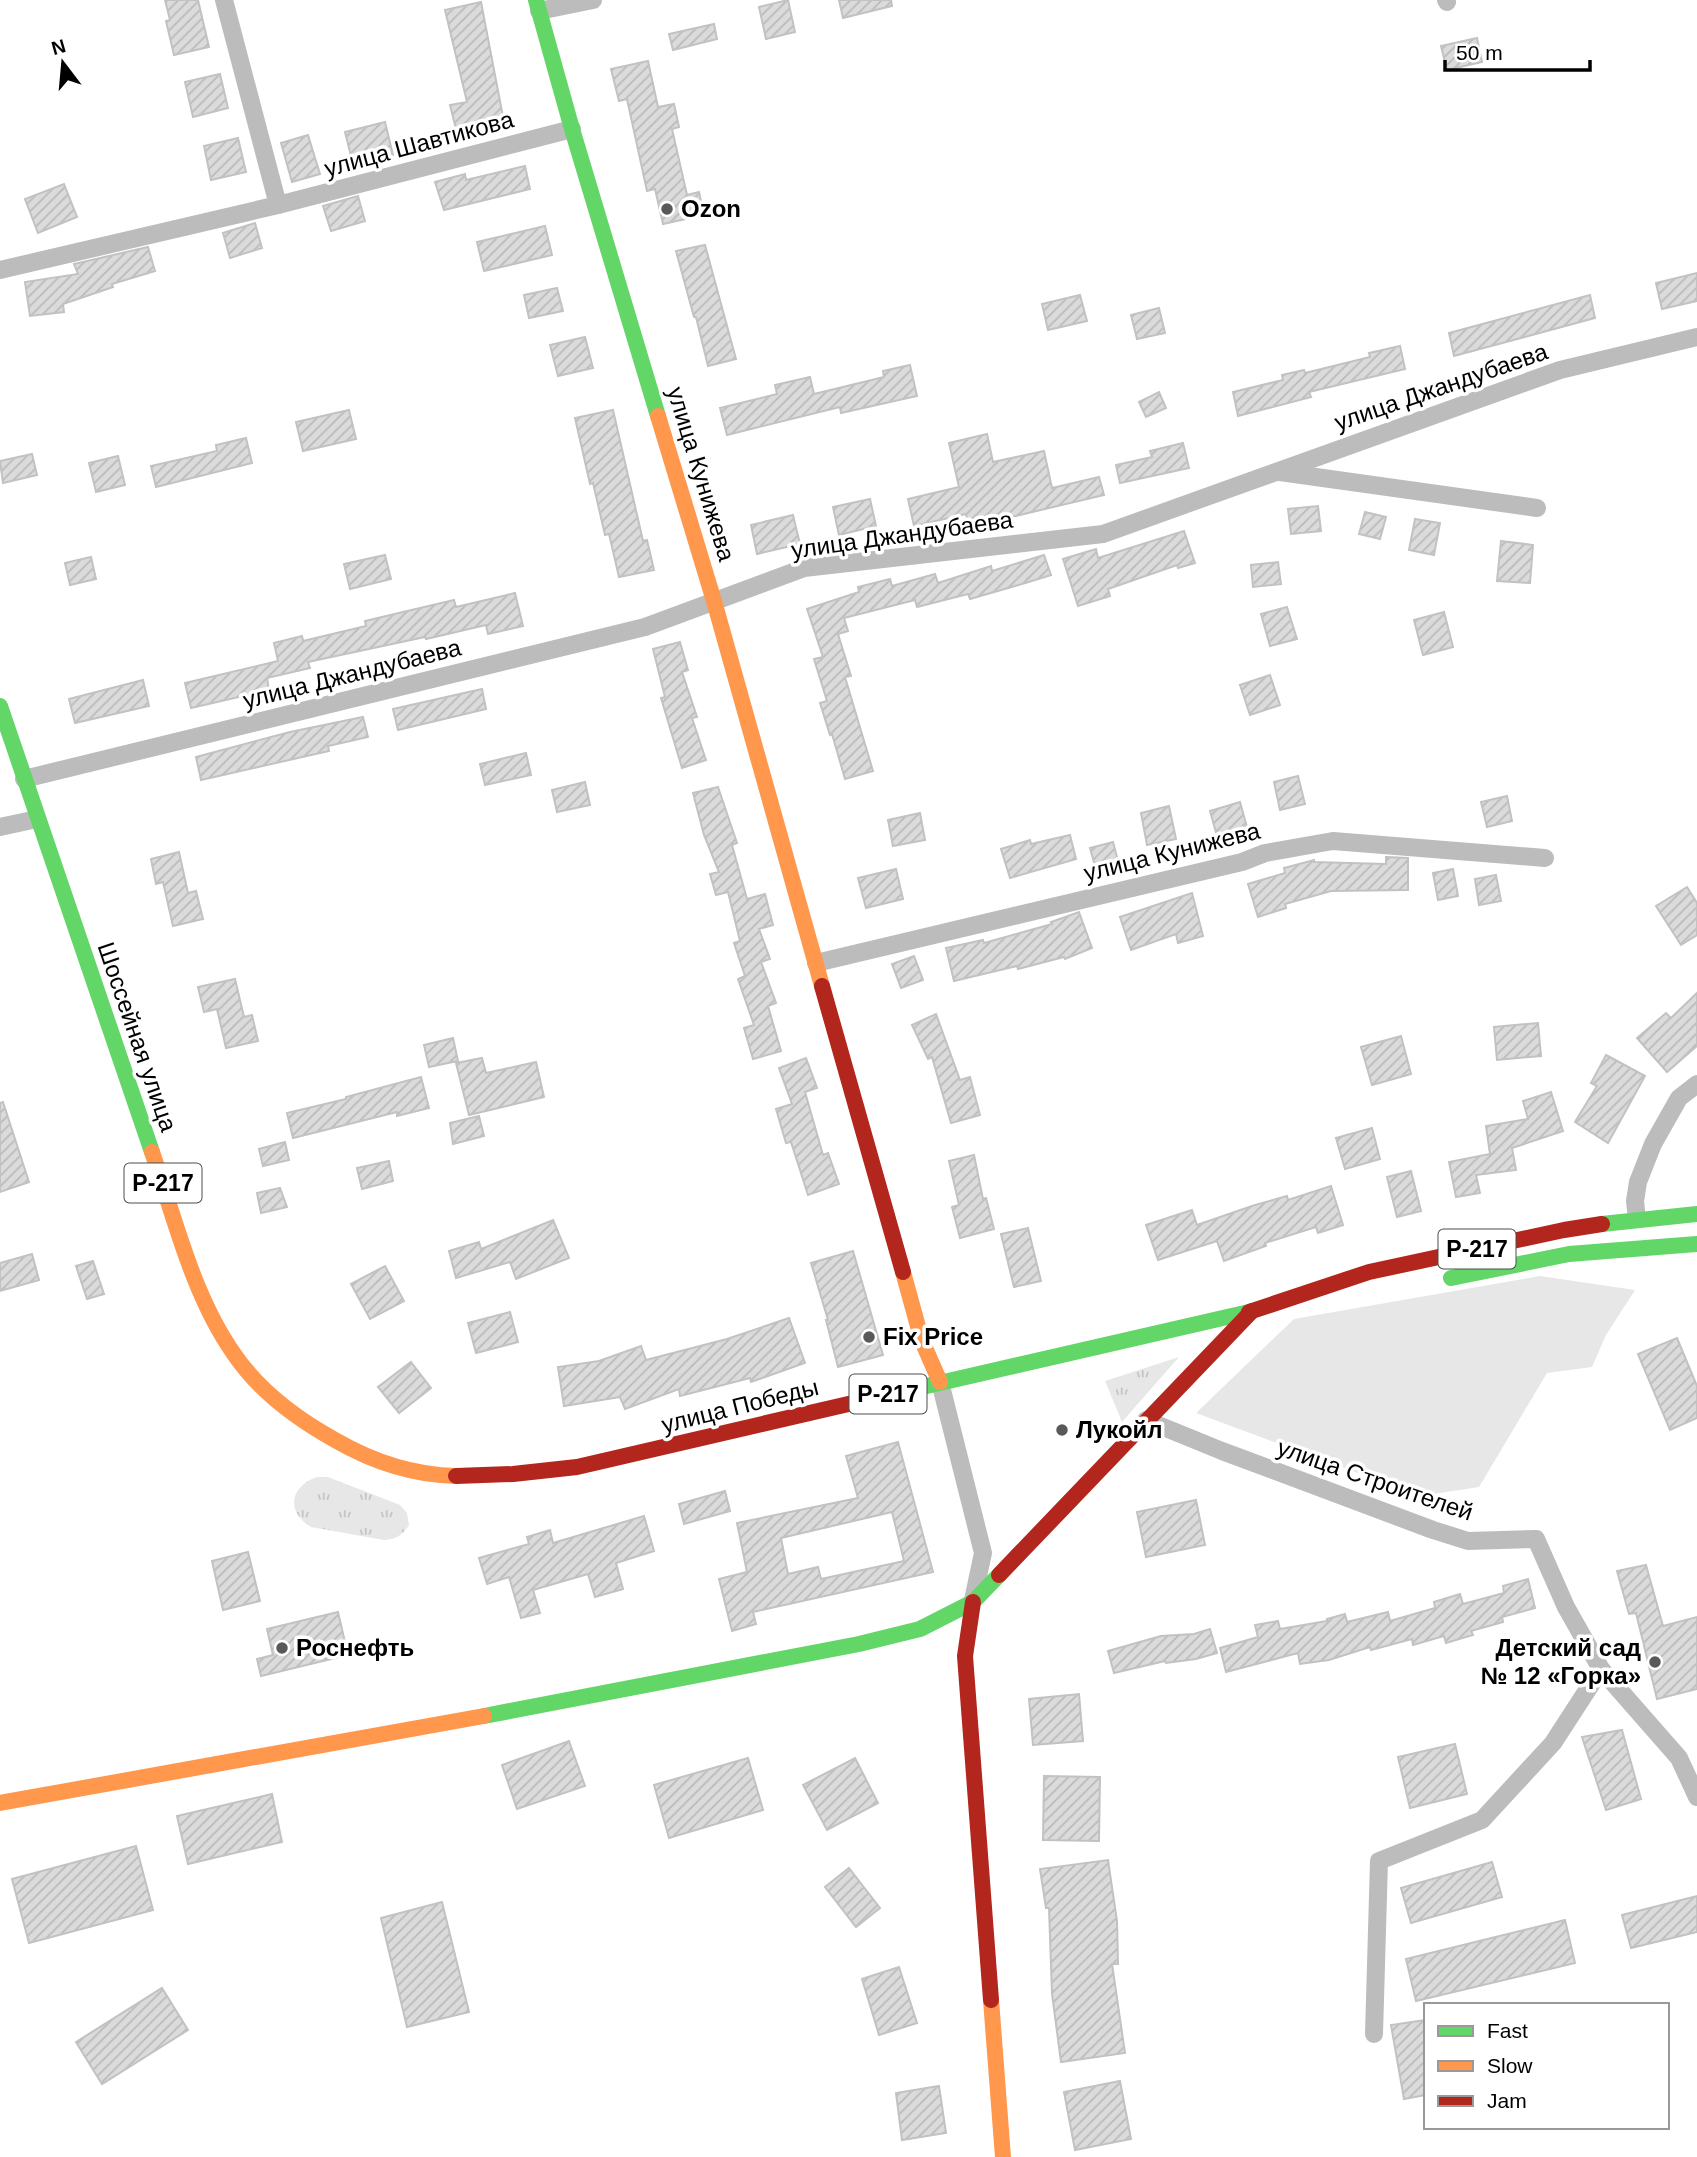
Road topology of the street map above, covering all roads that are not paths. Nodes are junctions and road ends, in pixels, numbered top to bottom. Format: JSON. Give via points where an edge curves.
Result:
{"nodes":[{"id":1,"x":225,"y":0,"type":"edge"},
{"id":2,"x":593,"y":0,"type":"edge"},
{"id":3,"x":538,"y":6,"type":"edge"},
{"id":4,"x":572,"y":129,"type":"junction"},
{"id":5,"x":278,"y":205,"type":"junction"},
{"id":6,"x":0,"y":270,"type":"edge"},
{"id":7,"x":1697,"y":337,"type":"edge"},
{"id":8,"x":1277,"y":471,"type":"junction"},
{"id":9,"x":1537,"y":508,"type":"dead end"},
{"id":10,"x":714,"y":601,"type":"junction"},
{"id":11,"x":0,"y":706,"type":"edge"},
{"id":12,"x":24,"y":779,"type":"junction"},
{"id":13,"x":37,"y":819,"type":"junction"},
{"id":14,"x":0,"y":827,"type":"edge"},
{"id":15,"x":1545,"y":858,"type":"dead end"},
{"id":16,"x":816,"y":963,"type":"junction"},
{"id":17,"x":1697,"y":1084,"type":"edge"},
{"id":18,"x":1697,"y":1214,"type":"edge"},
{"id":19,"x":1637,"y":1219,"type":"junction"},
{"id":20,"x":1697,"y":1244,"type":"edge"},
{"id":21,"x":1440,"y":1280,"type":"dead end"},
{"id":22,"x":1350,"y":1297,"type":"dead end"},
{"id":23,"x":1257,"y":1310,"type":"junction"},
{"id":24,"x":940,"y":1382,"type":"junction"},
{"id":25,"x":1146,"y":1420,"type":"junction"},
{"id":26,"x":514,"y":1476,"type":"joint"},
{"id":27,"x":973,"y":1602,"type":"junction"},
{"id":28,"x":1601,"y":1669,"type":"junction"},
{"id":29,"x":1697,"y":1797,"type":"edge"},
{"id":30,"x":0,"y":1803,"type":"edge"},
{"id":31,"x":1374,"y":2034,"type":"dead end"},
{"id":32,"x":1003,"y":2157,"type":"edge"}],
"edges":[{"from":1,"to":5,"type":"street"},
{"from":2,"to":3,"type":"street"},
{"from":3,"to":4,"type":"main road","name":"улица Кунижева"},
{"from":4,"to":5,"type":"street","name":"улица Шавтикова"},
{"from":4,"to":10,"type":"main road","name":"улица Кунижева"},
{"from":5,"to":6,"type":"street","name":"улица Шавтикова"},
{"from":7,"to":8,"type":"street","name":"улица Джандубаева","via":[[1560,370]]},
{"from":8,"to":9,"type":"street"},
{"from":8,"to":10,"type":"street","name":"улица Джандубаева","via":[[1103,534],[804,568]]},
{"from":10,"to":12,"type":"street","name":"улица Джандубаева","via":[[645,627]]},
{"from":10,"to":16,"type":"main road","name":"улица Кунижева"},
{"from":11,"to":12,"type":"main road","name":"Шоссейная улица","number":"Р-217"},
{"from":12,"to":13,"type":"main road","name":"Шоссейная улица","number":"Р-217"},
{"from":13,"to":14,"type":"street"},
{"from":13,"to":26,"type":"main road","name":"Шоссейная улица","number":"Р-217","via":[[192,1270],[213,1319],[241,1364],[314,1428],[370,1458],[418,1474]]},
{"from":15,"to":16,"type":"street","name":"улица Кунижева","via":[[1334,841],[1265,853]]},
{"from":16,"to":24,"type":"main road","name":"улица Кунижева","via":[[920,1334]]},
{"from":17,"to":19,"type":"street","via":[[1679,1098],[1653,1144],[1638,1182]]},
{"from":18,"to":19,"type":"main road","name":"улица Победы","number":"Р-217"},
{"from":19,"to":23,"type":"main road","name":"улица Победы","number":"Р-217","via":[[1369,1272]]},
{"from":20,"to":21,"type":"main road","number":"Р-217","via":[[1569,1254]]},
{"from":22,"to":23,"type":"main road","name":"улица Победы","number":"Р-217"},
{"from":23,"to":24,"type":"main road","name":"улица Победы","number":"Р-217"},
{"from":23,"to":25,"type":"main road"},
{"from":24,"to":26,"type":"main road","name":"улица Победы","number":"Р-217","via":[[639,1454]]},
{"from":24,"to":27,"type":"street","via":[[983,1553]]},
{"from":25,"to":27,"type":"main road"},
{"from":25,"to":28,"type":"street","name":"улица Строителей","via":[[1468,1541],[1536,1539],[1566,1607]]},
{"from":27,"to":30,"type":"main road","via":[[920,1629],[859,1644]]},
{"from":27,"to":32,"type":"main road","via":[[964,1656]]},
{"from":28,"to":29,"type":"street","name":"улица Строителей","via":[[1679,1758]]},
{"from":28,"to":31,"type":"street","via":[[1553,1743],[1482,1820],[1379,1861]]}]}
